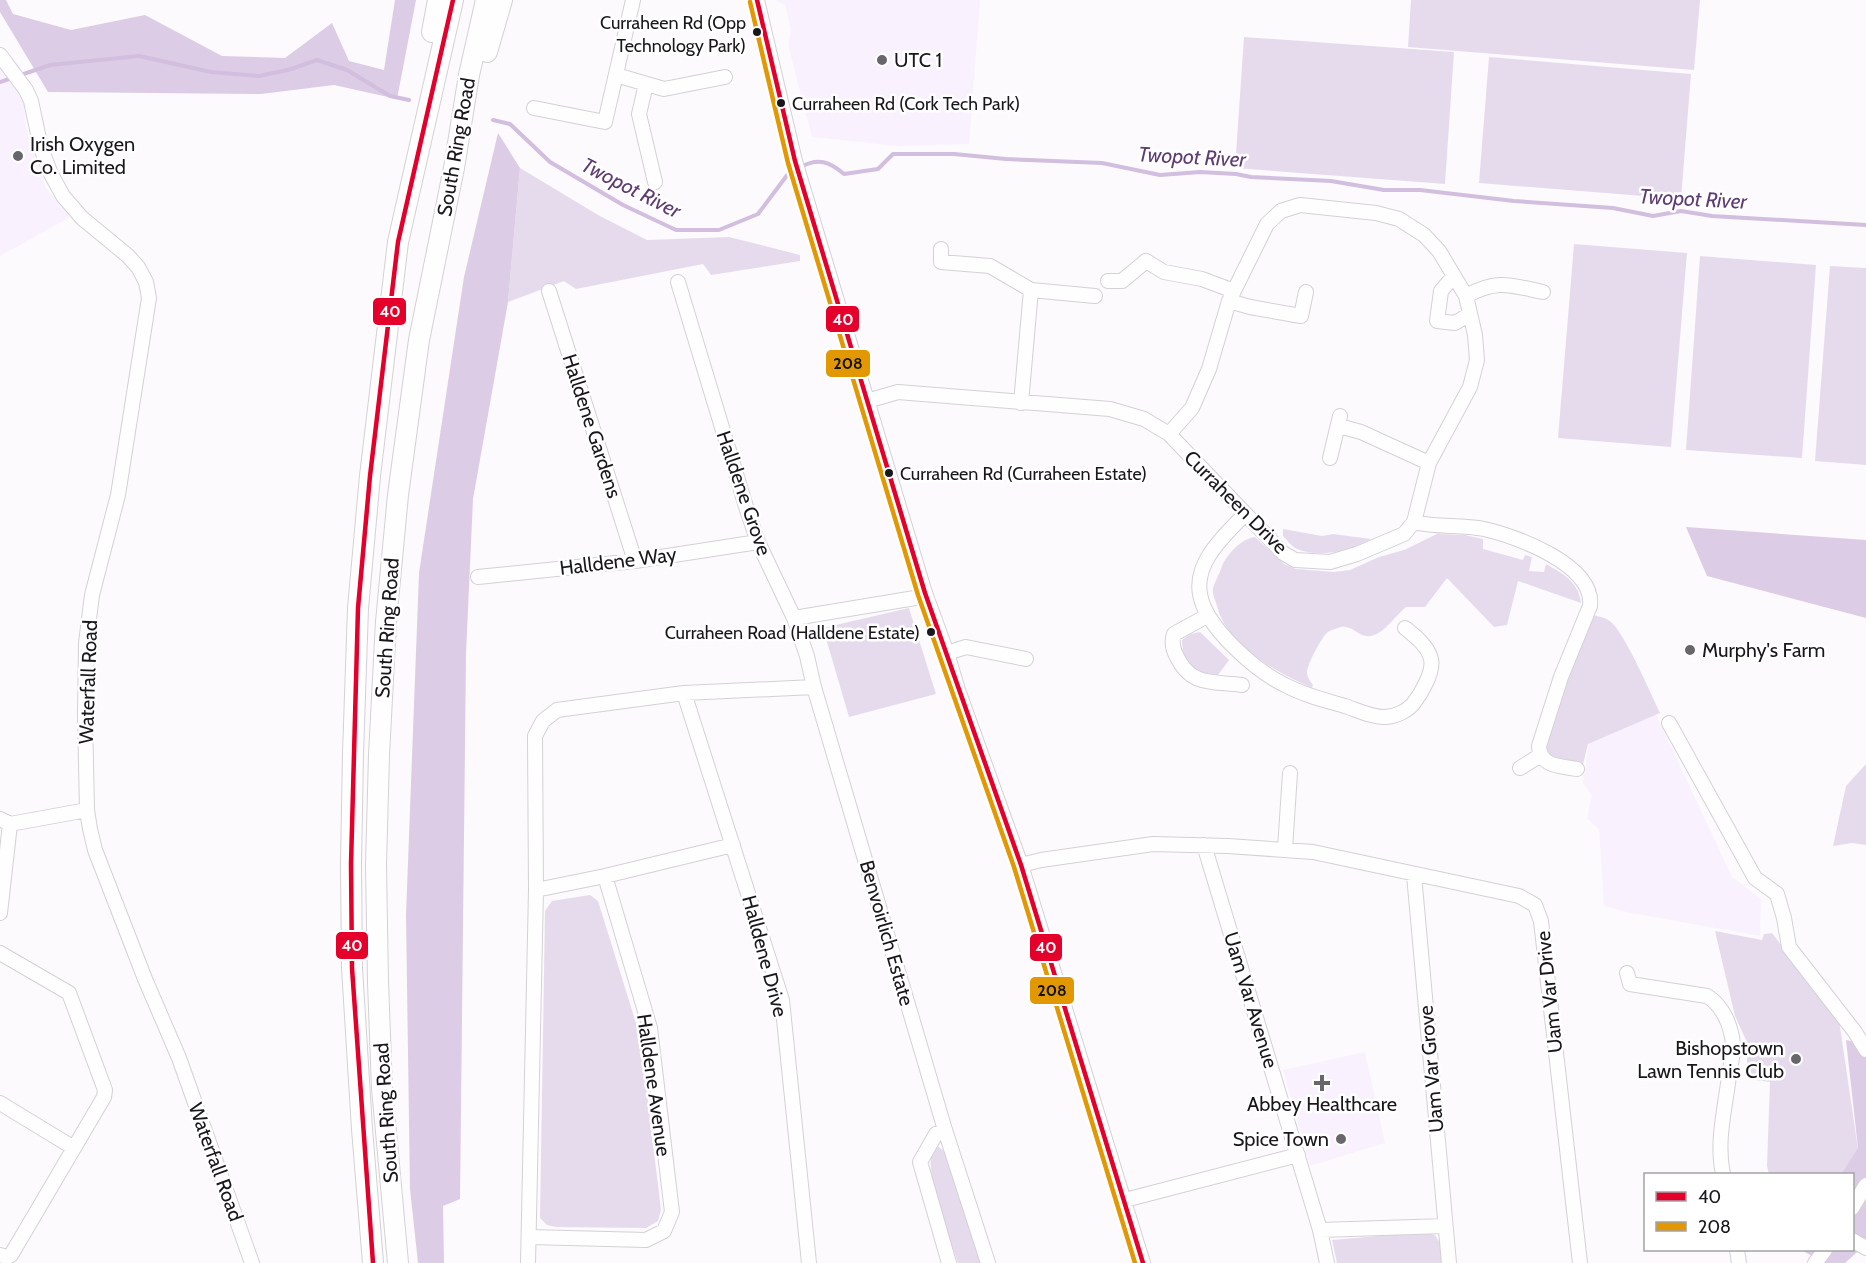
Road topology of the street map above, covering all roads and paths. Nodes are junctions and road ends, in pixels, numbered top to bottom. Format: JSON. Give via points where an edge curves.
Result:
{"nodes":[{"id":1,"x":438,"y":0,"type":"edge"},
{"id":2,"x":453,"y":0,"type":"edge"},
{"id":3,"x":486,"y":0,"type":"edge"},
{"id":4,"x":502,"y":0,"type":"edge"},
{"id":5,"x":633,"y":0,"type":"edge"},
{"id":6,"x":757,"y":0,"type":"edge"},
{"id":7,"x":0,"y":55,"type":"edge"},
{"id":8,"x":616,"y":75,"type":"junction"},
{"id":9,"x":725,"y":77,"type":"dead end"},
{"id":10,"x":645,"y":84,"type":"junction"},
{"id":11,"x":534,"y":108,"type":"dead end"},
{"id":12,"x":454,"y":168,"type":"junction"},
{"id":13,"x":655,"y":182,"type":"dead end"},
{"id":14,"x":398,"y":242,"type":"junction"},
{"id":15,"x":941,"y":249,"type":"dead end"},
{"id":16,"x":1453,"y":277,"type":"junction"},
{"id":17,"x":1108,"y":281,"type":"dead end"},
{"id":18,"x":678,"y":282,"type":"dead end"},
{"id":19,"x":1031,"y":290,"type":"junction"},
{"id":20,"x":549,"y":291,"type":"dead end"},
{"id":21,"x":1306,"y":292,"type":"dead end"},
{"id":22,"x":1543,"y":292,"type":"dead end"},
{"id":23,"x":1095,"y":296,"type":"dead end"},
{"id":24,"x":1231,"y":296,"type":"junction"},
{"id":25,"x":1466,"y":296,"type":"junction"},
{"id":26,"x":1470,"y":314,"type":"junction"},
{"id":27,"x":867,"y":401,"type":"junction"},
{"id":28,"x":1021,"y":403,"type":"junction"},
{"id":29,"x":1169,"y":434,"type":"junction"},
{"id":30,"x":1330,"y":458,"type":"dead end"},
{"id":31,"x":1429,"y":463,"type":"junction"},
{"id":32,"x":1245,"y":514,"type":"junction"},
{"id":33,"x":1414,"y":522,"type":"junction"},
{"id":34,"x":758,"y":542,"type":"junction"},
{"id":35,"x":635,"y":561,"type":"junction"},
{"id":36,"x":478,"y":577,"type":"dead end"},
{"id":37,"x":925,"y":593,"type":"junction"},
{"id":38,"x":1207,"y":616,"type":"junction"},
{"id":39,"x":794,"y":618,"type":"junction"},
{"id":40,"x":1405,"y":628,"type":"dead end"},
{"id":41,"x":947,"y":653,"type":"junction"},
{"id":42,"x":1026,"y":659,"type":"dead end"},
{"id":43,"x":1242,"y":685,"type":"dead end"},
{"id":44,"x":814,"y":687,"type":"junction"},
{"id":45,"x":684,"y":693,"type":"junction"},
{"id":46,"x":1669,"y":723,"type":"dead end"},
{"id":47,"x":830,"y":736,"type":"joint"},
{"id":48,"x":1541,"y":755,"type":"junction"},
{"id":49,"x":1520,"y":768,"type":"dead end"},
{"id":50,"x":1577,"y":769,"type":"dead end"},
{"id":51,"x":1290,"y":773,"type":"dead end"},
{"id":52,"x":87,"y":810,"type":"junction"},
{"id":53,"x":5,"y":821,"type":"edge"},
{"id":54,"x":733,"y":845,"type":"junction"},
{"id":55,"x":1204,"y":845,"type":"junction"},
{"id":56,"x":1286,"y":849,"type":"junction"},
{"id":57,"x":1021,"y":865,"type":"junction"},
{"id":58,"x":1414,"y":875,"type":"junction"},
{"id":59,"x":605,"y":876,"type":"junction"},
{"id":60,"x":536,"y":890,"type":"junction"},
{"id":61,"x":0,"y":913,"type":"edge"},
{"id":62,"x":0,"y":953,"type":"edge"},
{"id":63,"x":1627,"y":973,"type":"dead end"},
{"id":64,"x":1866,"y":1050,"type":"edge"},
{"id":65,"x":0,"y":1103,"type":"edge"},
{"id":66,"x":945,"y":1130,"type":"junction"},
{"id":67,"x":74,"y":1148,"type":"junction"},
{"id":68,"x":1298,"y":1155,"type":"junction"},
{"id":69,"x":1722,"y":1173,"type":"edge"},
{"id":70,"x":1866,"y":1185,"type":"edge"},
{"id":71,"x":1125,"y":1200,"type":"junction"},
{"id":72,"x":1854,"y":1205,"type":"edge"},
{"id":73,"x":1445,"y":1226,"type":"junction"},
{"id":74,"x":1320,"y":1230,"type":"junction"},
{"id":75,"x":529,"y":1237,"type":"junction"},
{"id":76,"x":1824,"y":1251,"type":"edge"},
{"id":77,"x":0,"y":1255,"type":"edge"},
{"id":78,"x":252,"y":1263,"type":"edge"},
{"id":79,"x":373,"y":1263,"type":"edge"},
{"id":80,"x":398,"y":1263,"type":"edge"},
{"id":81,"x":528,"y":1263,"type":"edge"},
{"id":82,"x":809,"y":1263,"type":"edge"},
{"id":83,"x":949,"y":1263,"type":"edge"},
{"id":84,"x":988,"y":1263,"type":"edge"},
{"id":85,"x":1143,"y":1263,"type":"edge"},
{"id":86,"x":1327,"y":1263,"type":"edge"},
{"id":87,"x":1449,"y":1263,"type":"edge"},
{"id":88,"x":1580,"y":1263,"type":"edge"},
{"id":89,"x":1815,"y":1263,"type":"edge"}],
"edges":[{"from":1,"to":14,"type":"highway","via":[[412,134]]},
{"from":2,"to":14,"type":"highway","name":"South Ring Road"},
{"from":3,"to":12,"type":"highway","name":"South Ring Road"},
{"from":4,"to":12,"type":"highway"},
{"from":5,"to":8,"type":"street"},
{"from":6,"to":27,"type":"street","via":[[795,161]]},
{"from":7,"to":52,"type":"street","name":"Waterfall Road","via":[[31,101],[41,148],[63,196],[138,267],[149,298],[118,495],[92,595],[86,643]]},
{"from":8,"to":10,"type":"street"},
{"from":8,"to":11,"type":"street","via":[[605,122]]},
{"from":9,"to":10,"type":"street","via":[[664,88]]},
{"from":10,"to":13,"type":"street","via":[[639,114]]},
{"from":12,"to":80,"type":"highway","name":"South Ring Road","via":[[420,340],[398,495],[382,700],[376,865],[378,982],[382,1088]]},
{"from":14,"to":79,"type":"highway","name":"South Ring Road","via":[[358,608],[353,754],[352,968]]},
{"from":15,"to":19,"type":"street","via":[[941,262],[990,266]]},
{"from":16,"to":24,"type":"street","name":"Curraheen Drive","via":[[1439,250],[1399,219],[1300,205],[1281,210],[1267,224]]},
{"from":16,"to":25,"type":"street","name":"Curraheen Drive"},
{"from":16,"to":26,"type":"street","via":[[1440,291],[1437,321],[1455,323]]},
{"from":17,"to":24,"type":"street","via":[[1122,281],[1146,261],[1164,272],[1202,279]]},
{"from":18,"to":34,"type":"street","name":"Halldene Grove"},
{"from":19,"to":23,"type":"street"},
{"from":19,"to":28,"type":"street"},
{"from":20,"to":35,"type":"street","name":"Halldene Gardens"},
{"from":21,"to":24,"type":"street","via":[[1301,316],[1250,307]]},
{"from":22,"to":25,"type":"street","via":[[1501,283]]},
{"from":24,"to":29,"type":"street","name":"Curraheen Drive","via":[[1197,398]]},
{"from":25,"to":26,"type":"street","name":"Curraheen Drive"},
{"from":26,"to":31,"type":"street","name":"Curraheen Drive","via":[[1477,360],[1470,387]]},
{"from":27,"to":28,"type":"street","name":"Curraheen Drive","via":[[898,392]]},
{"from":27,"to":37,"type":"street"},
{"from":28,"to":29,"type":"street","name":"Curraheen Drive","via":[[1110,409],[1144,419]]},
{"from":29,"to":32,"type":"street","name":"Curraheen Drive"},
{"from":30,"to":31,"type":"street","via":[[1339,421]]},
{"from":31,"to":33,"type":"street","name":"Curraheen Drive"},
{"from":32,"to":33,"type":"street","name":"Curraheen Drive","via":[[1283,553],[1295,560],[1314,562],[1357,554],[1404,534]]},
{"from":32,"to":38,"type":"street","via":[[1214,548],[1202,569],[1199,593]]},
{"from":33,"to":48,"type":"street","via":[[1483,529],[1517,538],[1563,563],[1586,586],[1590,606],[1548,712],[1539,746]]},
{"from":34,"to":35,"type":"street","name":"Halldene Way"},
{"from":34,"to":39,"type":"street","name":"Halldene Grove"},
{"from":35,"to":36,"type":"street","name":"Halldene Way"},
{"from":37,"to":39,"type":"street","via":[[915,598]]},
{"from":37,"to":41,"type":"street"},
{"from":38,"to":40,"type":"street","via":[[1226,639],[1283,685],[1385,717],[1412,705],[1432,667],[1429,653]]},
{"from":38,"to":43,"type":"street","via":[[1174,634],[1177,658],[1196,679]]},
{"from":39,"to":44,"type":"street","name":"Halldene Grove"},
{"from":41,"to":42,"type":"street","via":[[966,647]]},
{"from":41,"to":57,"type":"street"},
{"from":44,"to":45,"type":"street"},
{"from":44,"to":47,"type":"street","name":"Halldene Grove"},
{"from":45,"to":54,"type":"street","name":"Halldene Drive"},
{"from":45,"to":60,"type":"street","via":[[557,710],[543,721],[535,736]]},
{"from":46,"to":64,"type":"street","via":[[1755,878],[1777,894],[1789,947]]},
{"from":47,"to":66,"type":"street","name":"Benvoirlich Estate"},
{"from":48,"to":49,"type":"street"},
{"from":48,"to":50,"type":"street","via":[[1551,764]]},
{"from":51,"to":56,"type":"street"},
{"from":52,"to":53,"type":"street"},
{"from":52,"to":78,"type":"street","name":"Waterfall Road","via":[[95,850],[180,1058]]},
{"from":53,"to":61,"type":"street"},
{"from":54,"to":59,"type":"street"},
{"from":54,"to":82,"type":"street","name":"Halldene Drive","via":[[782,1000]]},
{"from":55,"to":56,"type":"street","name":"Uam Var Drive"},
{"from":55,"to":57,"type":"street","name":"Uam Var Drive","via":[[1153,844]]},
{"from":55,"to":68,"type":"street","name":"Uam Var Avenue"},
{"from":56,"to":58,"type":"street","name":"Uam Var Drive"},
{"from":57,"to":71,"type":"street"},
{"from":58,"to":73,"type":"street","name":"Uam Var Grove"},
{"from":58,"to":88,"type":"street","name":"Uam Var Drive","via":[[1519,896],[1535,905],[1541,921]]},
{"from":59,"to":60,"type":"street"},
{"from":59,"to":75,"type":"street","name":"Halldene Avenue","via":[[650,1028],[672,1212],[664,1231],[646,1240]]},
{"from":60,"to":75,"type":"street"},
{"from":62,"to":67,"type":"street","via":[[71,997],[105,1090]]},
{"from":63,"to":69,"type":"street","via":[[1630,984],[1707,996],[1725,1015],[1733,1046],[1720,1145]]},
{"from":65,"to":67,"type":"street"},
{"from":66,"to":83,"type":"street","via":[[936,1134],[920,1162]]},
{"from":66,"to":84,"type":"street","name":"Benvoirlich Estate"},
{"from":67,"to":77,"type":"street","via":[[11,1255]]},
{"from":68,"to":71,"type":"street"},
{"from":68,"to":74,"type":"street","name":"Uam Var Avenue"},
{"from":70,"to":72,"type":"street"},
{"from":71,"to":85,"type":"street"},
{"from":73,"to":74,"type":"street"},
{"from":73,"to":87,"type":"street","name":"Uam Var Grove"},
{"from":74,"to":86,"type":"street","name":"Uam Var Avenue"},
{"from":75,"to":81,"type":"street"},
{"from":76,"to":89,"type":"street"}]}
